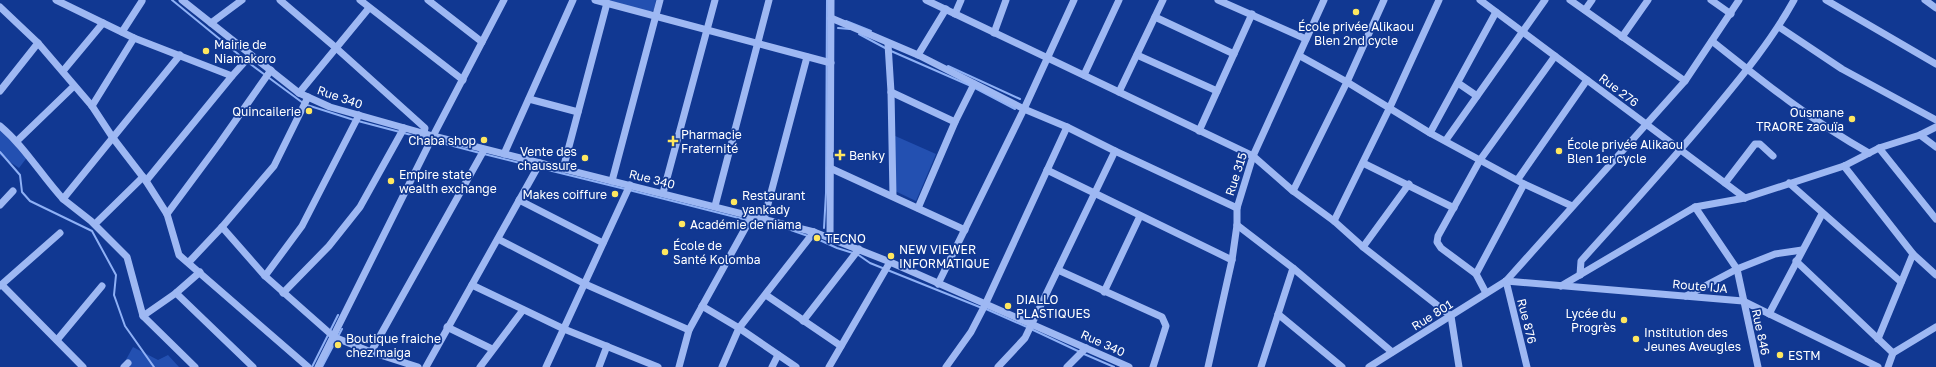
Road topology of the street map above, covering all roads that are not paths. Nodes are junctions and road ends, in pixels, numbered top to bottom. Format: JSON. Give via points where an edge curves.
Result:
{"nodes":[{"id":1,"x":56,"y":0,"type":"edge"},
{"id":2,"x":182,"y":0,"type":"edge"},
{"id":3,"x":242,"y":0,"type":"edge"},
{"id":4,"x":280,"y":0,"type":"edge"},
{"id":5,"x":360,"y":0,"type":"edge"},
{"id":6,"x":428,"y":0,"type":"edge"},
{"id":7,"x":441,"y":0,"type":"edge"},
{"id":8,"x":504,"y":0,"type":"edge"},
{"id":9,"x":573,"y":0,"type":"edge"},
{"id":10,"x":596,"y":0,"type":"edge"},
{"id":11,"x":660,"y":0,"type":"edge"},
{"id":12,"x":715,"y":0,"type":"edge"},
{"id":13,"x":769,"y":0,"type":"edge"},
{"id":14,"x":831,"y":0,"type":"edge"},
{"id":15,"x":926,"y":0,"type":"edge"},
{"id":16,"x":961,"y":0,"type":"edge"},
{"id":17,"x":1006,"y":0,"type":"edge"},
{"id":18,"x":1074,"y":0,"type":"edge"},
{"id":19,"x":1119,"y":0,"type":"edge"},
{"id":20,"x":1163,"y":0,"type":"edge"},
{"id":21,"x":1218,"y":0,"type":"edge"},
{"id":22,"x":1324,"y":0,"type":"edge"},
{"id":23,"x":1384,"y":0,"type":"edge"},
{"id":24,"x":1439,"y":0,"type":"edge"},
{"id":25,"x":1545,"y":0,"type":"edge"},
{"id":26,"x":1570,"y":0,"type":"edge"},
{"id":27,"x":1592,"y":0,"type":"edge"},
{"id":28,"x":1648,"y":0,"type":"edge"},
{"id":29,"x":1711,"y":0,"type":"edge"},
{"id":30,"x":1739,"y":0,"type":"edge"},
{"id":31,"x":1794,"y":0,"type":"edge"},
{"id":32,"x":1826,"y":0,"type":"edge"},
{"id":33,"x":1924,"y":0,"type":"edge"},
{"id":34,"x":142,"y":1,"type":"dead end"},
{"id":35,"x":1483,"y":1,"type":"edge"},
{"id":36,"x":66,"y":2,"type":"edge"},
{"id":37,"x":607,"y":3,"type":"junction"},
{"id":38,"x":436,"y":6,"type":"junction"},
{"id":39,"x":0,"y":7,"type":"edge"},
{"id":40,"x":369,"y":8,"type":"junction"},
{"id":41,"x":1936,"y":8,"type":"edge"},
{"id":42,"x":946,"y":10,"type":"junction"},
{"id":43,"x":1585,"y":10,"type":"junction"},
{"id":44,"x":1496,"y":12,"type":"junction"},
{"id":45,"x":955,"y":14,"type":"junction"},
{"id":46,"x":1252,"y":14,"type":"junction"},
{"id":47,"x":1731,"y":14,"type":"junction"},
{"id":48,"x":656,"y":16,"type":"junction"},
{"id":49,"x":1155,"y":17,"type":"junction"},
{"id":50,"x":831,"y":18,"type":"junction"},
{"id":51,"x":103,"y":23,"type":"junction"},
{"id":52,"x":211,"y":23,"type":"junction"},
{"id":53,"x":1779,"y":27,"type":"junction"},
{"id":54,"x":706,"y":30,"type":"junction"},
{"id":55,"x":122,"y":32,"type":"junction"},
{"id":56,"x":1522,"y":32,"type":"junction"},
{"id":57,"x":994,"y":33,"type":"junction"},
{"id":58,"x":1622,"y":36,"type":"junction"},
{"id":59,"x":134,"y":38,"type":"junction"},
{"id":60,"x":1306,"y":39,"type":"junction"},
{"id":61,"x":1712,"y":41,"type":"junction"},
{"id":62,"x":482,"y":42,"type":"junction"},
{"id":63,"x":38,"y":43,"type":"junction"},
{"id":64,"x":758,"y":44,"type":"junction"},
{"id":65,"x":888,"y":44,"type":"junction"},
{"id":66,"x":335,"y":47,"type":"junction"},
{"id":67,"x":1234,"y":54,"type":"junction"},
{"id":68,"x":180,"y":55,"type":"junction"},
{"id":69,"x":251,"y":55,"type":"junction"},
{"id":70,"x":918,"y":55,"type":"junction"},
{"id":71,"x":1137,"y":55,"type":"junction"},
{"id":72,"x":1300,"y":56,"type":"junction"},
{"id":73,"x":1555,"y":56,"type":"junction"},
{"id":74,"x":807,"y":57,"type":"junction"},
{"id":75,"x":1048,"y":58,"type":"junction"},
{"id":76,"x":831,"y":63,"type":"junction"},
{"id":77,"x":1936,"y":64,"type":"edge"},
{"id":78,"x":271,"y":70,"type":"junction"},
{"id":79,"x":1748,"y":70,"type":"junction"},
{"id":80,"x":63,"y":71,"type":"junction"},
{"id":81,"x":1084,"y":75,"type":"junction"},
{"id":82,"x":232,"y":76,"type":"junction"},
{"id":83,"x":462,"y":80,"type":"junction"},
{"id":84,"x":1587,"y":80,"type":"junction"},
{"id":85,"x":1684,"y":80,"type":"junction"},
{"id":86,"x":1347,"y":82,"type":"junction"},
{"id":87,"x":1458,"y":83,"type":"junction"},
{"id":88,"x":974,"y":84,"type":"junction"},
{"id":89,"x":74,"y":86,"type":"junction"},
{"id":90,"x":0,"y":91,"type":"edge"},
{"id":91,"x":1217,"y":91,"type":"junction"},
{"id":92,"x":891,"y":92,"type":"junction"},
{"id":93,"x":1119,"y":92,"type":"junction"},
{"id":94,"x":299,"y":93,"type":"junction"},
{"id":95,"x":1477,"y":96,"type":"junction"},
{"id":96,"x":308,"y":97,"type":"junction"},
{"id":97,"x":529,"y":98,"type":"junction"},
{"id":98,"x":92,"y":106,"type":"junction"},
{"id":99,"x":1390,"y":108,"type":"junction"},
{"id":100,"x":1024,"y":109,"type":"junction"},
{"id":101,"x":578,"y":112,"type":"junction"},
{"id":102,"x":359,"y":115,"type":"junction"},
{"id":103,"x":1936,"y":120,"type":"edge"},
{"id":104,"x":955,"y":122,"type":"junction"},
{"id":105,"x":1645,"y":124,"type":"junction"},
{"id":106,"x":0,"y":126,"type":"edge"},
{"id":107,"x":1936,"y":126,"type":"edge"},
{"id":108,"x":1068,"y":127,"type":"junction"},
{"id":109,"x":404,"y":128,"type":"junction"},
{"id":110,"x":1199,"y":131,"type":"junction"},
{"id":111,"x":1430,"y":133,"type":"junction"},
{"id":112,"x":424,"y":134,"type":"junction"},
{"id":113,"x":1920,"y":135,"type":"junction"},
{"id":114,"x":433,"y":136,"type":"junction"},
{"id":115,"x":113,"y":138,"type":"junction"},
{"id":116,"x":1446,"y":140,"type":"junction"},
{"id":117,"x":17,"y":141,"type":"junction"},
{"id":118,"x":1936,"y":147,"type":"edge"},
{"id":119,"x":1879,"y":148,"type":"junction"},
{"id":120,"x":484,"y":150,"type":"junction"},
{"id":121,"x":1681,"y":150,"type":"junction"},
{"id":122,"x":1115,"y":151,"type":"junction"},
{"id":123,"x":1869,"y":153,"type":"junction"},
{"id":124,"x":504,"y":154,"type":"junction"},
{"id":125,"x":1253,"y":156,"type":"junction"},
{"id":126,"x":1774,"y":156,"type":"dead end"},
{"id":127,"x":1480,"y":160,"type":"junction"},
{"id":128,"x":540,"y":163,"type":"junction"},
{"id":129,"x":1363,"y":163,"type":"junction"},
{"id":130,"x":1844,"y":166,"type":"junction"},
{"id":131,"x":830,"y":168,"type":"junction"},
{"id":132,"x":563,"y":169,"type":"junction"},
{"id":133,"x":1047,"y":170,"type":"junction"},
{"id":134,"x":145,"y":179,"type":"junction"},
{"id":135,"x":612,"y":181,"type":"junction"},
{"id":136,"x":1521,"y":182,"type":"junction"},
{"id":137,"x":1725,"y":183,"type":"junction"},
{"id":138,"x":1789,"y":183,"type":"junction"},
{"id":139,"x":1409,"y":184,"type":"junction"},
{"id":140,"x":630,"y":185,"type":"junction"},
{"id":141,"x":12,"y":191,"type":"dead end"},
{"id":142,"x":1293,"y":191,"type":"junction"},
{"id":143,"x":663,"y":194,"type":"junction"},
{"id":144,"x":1094,"y":194,"type":"junction"},
{"id":145,"x":893,"y":196,"type":"junction"},
{"id":146,"x":1745,"y":198,"type":"junction"},
{"id":147,"x":63,"y":199,"type":"junction"},
{"id":148,"x":519,"y":200,"type":"junction"},
{"id":149,"x":0,"y":205,"type":"edge"},
{"id":150,"x":715,"y":206,"type":"junction"},
{"id":151,"x":1572,"y":206,"type":"junction"},
{"id":152,"x":1695,"y":207,"type":"junction"},
{"id":153,"x":918,"y":208,"type":"junction"},
{"id":154,"x":1237,"y":208,"type":"junction"},
{"id":155,"x":1454,"y":208,"type":"junction"},
{"id":156,"x":167,"y":214,"type":"junction"},
{"id":157,"x":1822,"y":214,"type":"junction"},
{"id":158,"x":752,"y":216,"type":"junction"},
{"id":159,"x":1140,"y":216,"type":"junction"},
{"id":160,"x":764,"y":219,"type":"junction"},
{"id":161,"x":1936,"y":219,"type":"edge"},
{"id":162,"x":1334,"y":221,"type":"junction"},
{"id":163,"x":95,"y":224,"type":"junction"},
{"id":164,"x":1238,"y":225,"type":"junction"},
{"id":165,"x":222,"y":227,"type":"junction"},
{"id":166,"x":965,"y":230,"type":"junction"},
{"id":167,"x":814,"y":232,"type":"junction"},
{"id":168,"x":60,"y":234,"type":"dead end"},
{"id":169,"x":830,"y":238,"type":"junction"},
{"id":170,"x":498,"y":239,"type":"junction"},
{"id":171,"x":603,"y":243,"type":"junction"},
{"id":172,"x":1363,"y":247,"type":"junction"},
{"id":173,"x":859,"y":249,"type":"junction"},
{"id":174,"x":1802,"y":250,"type":"junction"},
{"id":175,"x":1913,"y":254,"type":"junction"},
{"id":176,"x":1232,"y":260,"type":"junction"},
{"id":177,"x":1796,"y":261,"type":"junction"},
{"id":178,"x":189,"y":262,"type":"junction"},
{"id":179,"x":890,"y":262,"type":"junction"},
{"id":180,"x":1293,"y":268,"type":"junction"},
{"id":181,"x":1737,"y":269,"type":"junction"},
{"id":182,"x":1058,"y":270,"type":"junction"},
{"id":183,"x":200,"y":272,"type":"junction"},
{"id":184,"x":1476,"y":274,"type":"junction"},
{"id":185,"x":1580,"y":275,"type":"junction"},
{"id":186,"x":1936,"y":275,"type":"edge"},
{"id":187,"x":264,"y":276,"type":"junction"},
{"id":188,"x":1506,"y":281,"type":"junction"},
{"id":189,"x":1901,"y":282,"type":"junction"},
{"id":190,"x":585,"y":284,"type":"junction"},
{"id":191,"x":938,"y":284,"type":"junction"},
{"id":192,"x":1,"y":285,"type":"edge"},
{"id":193,"x":472,"y":285,"type":"junction"},
{"id":194,"x":102,"y":286,"type":"dead end"},
{"id":195,"x":1561,"y":286,"type":"junction"},
{"id":196,"x":1104,"y":292,"type":"junction"},
{"id":197,"x":176,"y":293,"type":"junction"},
{"id":198,"x":283,"y":293,"type":"junction"},
{"id":199,"x":1486,"y":294,"type":"junction"},
{"id":200,"x":766,"y":295,"type":"junction"},
{"id":201,"x":1685,"y":296,"type":"junction"},
{"id":202,"x":1743,"y":301,"type":"junction"},
{"id":203,"x":985,"y":305,"type":"junction"},
{"id":204,"x":702,"y":306,"type":"junction"},
{"id":205,"x":523,"y":310,"type":"junction"},
{"id":206,"x":1278,"y":314,"type":"junction"},
{"id":207,"x":1769,"y":314,"type":"junction"},
{"id":208,"x":143,"y":316,"type":"junction"},
{"id":209,"x":1451,"y":316,"type":"junction"},
{"id":210,"x":803,"y":321,"type":"junction"},
{"id":211,"x":1032,"y":324,"type":"junction"},
{"id":212,"x":447,"y":327,"type":"junction"},
{"id":213,"x":1936,"y":327,"type":"edge"},
{"id":214,"x":739,"y":328,"type":"junction"},
{"id":215,"x":564,"y":329,"type":"junction"},
{"id":216,"x":689,"y":330,"type":"junction"},
{"id":217,"x":334,"y":337,"type":"junction"},
{"id":218,"x":1878,"y":338,"type":"junction"},
{"id":219,"x":57,"y":340,"type":"junction"},
{"id":220,"x":607,"y":346,"type":"junction"},
{"id":221,"x":841,"y":346,"type":"junction"},
{"id":222,"x":1086,"y":348,"type":"junction"},
{"id":223,"x":492,"y":349,"type":"junction"},
{"id":224,"x":371,"y":352,"type":"junction"},
{"id":225,"x":1392,"y":352,"type":"junction"},
{"id":226,"x":1893,"y":353,"type":"junction"},
{"id":227,"x":778,"y":355,"type":"junction"},
{"id":228,"x":83,"y":367,"type":"edge"},
{"id":229,"x":195,"y":367,"type":"edge"},
{"id":230,"x":253,"y":367,"type":"edge"},
{"id":231,"x":308,"y":367,"type":"edge"},
{"id":232,"x":318,"y":367,"type":"edge"},
{"id":233,"x":418,"y":367,"type":"edge"},
{"id":234,"x":426,"y":367,"type":"edge"},
{"id":235,"x":480,"y":367,"type":"edge"},
{"id":236,"x":546,"y":367,"type":"edge"},
{"id":237,"x":599,"y":367,"type":"edge"},
{"id":238,"x":658,"y":367,"type":"edge"},
{"id":239,"x":679,"y":367,"type":"edge"},
{"id":240,"x":722,"y":367,"type":"edge"},
{"id":241,"x":772,"y":367,"type":"edge"},
{"id":242,"x":796,"y":367,"type":"edge"},
{"id":243,"x":828,"y":367,"type":"edge"},
{"id":244,"x":946,"y":367,"type":"edge"},
{"id":245,"x":998,"y":367,"type":"edge"},
{"id":246,"x":1066,"y":367,"type":"edge"},
{"id":247,"x":1130,"y":367,"type":"edge"},
{"id":248,"x":1153,"y":367,"type":"edge"},
{"id":249,"x":1208,"y":367,"type":"edge"},
{"id":250,"x":1261,"y":367,"type":"edge"},
{"id":251,"x":1342,"y":367,"type":"edge"},
{"id":252,"x":1369,"y":367,"type":"edge"},
{"id":253,"x":1459,"y":367,"type":"edge"},
{"id":254,"x":1527,"y":367,"type":"edge"},
{"id":255,"x":1758,"y":367,"type":"edge"},
{"id":256,"x":1878,"y":367,"type":"edge"},
{"id":257,"x":1888,"y":367,"type":"edge"}],
"edges":[{"from":1,"to":36,"type":"street"},
{"from":2,"to":52,"type":"street","name":"Rue 340"},
{"from":3,"to":52,"type":"street"},
{"from":4,"to":66,"type":"street"},
{"from":5,"to":40,"type":"street"},
{"from":6,"to":38,"type":"street"},
{"from":7,"to":38,"type":"street"},
{"from":8,"to":62,"type":"street"},
{"from":9,"to":97,"type":"street"},
{"from":10,"to":37,"type":"street"},
{"from":11,"to":48,"type":"street"},
{"from":12,"to":54,"type":"street"},
{"from":13,"to":64,"type":"street"},
{"from":14,"to":50,"type":"street"},
{"from":15,"to":42,"type":"street"},
{"from":16,"to":45,"type":"street"},
{"from":17,"to":57,"type":"street"},
{"from":18,"to":75,"type":"street"},
{"from":19,"to":81,"type":"street"},
{"from":20,"to":49,"type":"street"},
{"from":21,"to":46,"type":"street"},
{"from":22,"to":60,"type":"street","name":"Rue 315"},
{"from":23,"to":86,"type":"street"},
{"from":24,"to":99,"type":"street"},
{"from":25,"to":56,"type":"street"},
{"from":26,"to":43,"type":"street"},
{"from":27,"to":43,"type":"street"},
{"from":28,"to":58,"type":"street"},
{"from":29,"to":47,"type":"street"},
{"from":30,"to":47,"type":"street","name":"Rue 801"},
{"from":31,"to":53,"type":"street"},
{"from":32,"to":77,"type":"street"},
{"from":33,"to":41,"type":"street"},
{"from":34,"to":55,"type":"street"},
{"from":35,"to":44,"type":"street","name":"Rue 276"},
{"from":36,"to":51,"type":"street"},
{"from":37,"to":48,"type":"street"},
{"from":37,"to":101,"type":"street"},
{"from":38,"to":62,"type":"street"},
{"from":39,"to":63,"type":"street"},
{"from":40,"to":66,"type":"street"},
{"from":40,"to":83,"type":"street"},
{"from":42,"to":45,"type":"street"},
{"from":42,"to":70,"type":"street"},
{"from":43,"to":58,"type":"street"},
{"from":44,"to":56,"type":"street","name":"Rue 276"},
{"from":44,"to":87,"type":"street"},
{"from":45,"to":57,"type":"street"},
{"from":46,"to":60,"type":"street"},
{"from":46,"to":67,"type":"street"},
{"from":47,"to":61,"type":"street","name":"Rue 801"},
{"from":48,"to":54,"type":"street"},
{"from":48,"to":135,"type":"street"},
{"from":49,"to":67,"type":"street"},
{"from":49,"to":71,"type":"street"},
{"from":50,"to":65,"type":"street"},
{"from":50,"to":76,"type":"street"},
{"from":51,"to":55,"type":"street"},
{"from":51,"to":80,"type":"street"},
{"from":52,"to":69,"type":"street","name":"Rue 340"},
{"from":53,"to":79,"type":"street"},
{"from":53,"to":103,"type":"street","via":[[1842,69]]},
{"from":54,"to":64,"type":"street"},
{"from":54,"to":143,"type":"street"},
{"from":55,"to":59,"type":"street"},
{"from":56,"to":73,"type":"street","name":"Rue 276"},
{"from":56,"to":95,"type":"street"},
{"from":57,"to":75,"type":"street"},
{"from":58,"to":85,"type":"street"},
{"from":59,"to":68,"type":"street"},
{"from":59,"to":98,"type":"street"},
{"from":60,"to":72,"type":"street","name":"Rue 315"},
{"from":61,"to":79,"type":"street"},
{"from":61,"to":85,"type":"street","name":"Rue 801"},
{"from":62,"to":83,"type":"street"},
{"from":63,"to":80,"type":"street"},
{"from":63,"to":90,"type":"street"},
{"from":64,"to":74,"type":"street"},
{"from":64,"to":150,"type":"street"},
{"from":65,"to":70,"type":"street"},
{"from":65,"to":92,"type":"street"},
{"from":66,"to":94,"type":"street"},
{"from":66,"to":112,"type":"street","via":[[425,128]]},
{"from":67,"to":91,"type":"street"},
{"from":68,"to":82,"type":"street"},
{"from":68,"to":115,"type":"street"},
{"from":69,"to":78,"type":"street","name":"Rue 340"},
{"from":69,"to":82,"type":"street"},
{"from":70,"to":88,"type":"street"},
{"from":71,"to":91,"type":"street"},
{"from":71,"to":93,"type":"street"},
{"from":72,"to":86,"type":"street"},
{"from":72,"to":125,"type":"street","name":"Rue 315"},
{"from":73,"to":84,"type":"street","name":"Rue 276"},
{"from":73,"to":127,"type":"street"},
{"from":74,"to":76,"type":"street"},
{"from":74,"to":160,"type":"street"},
{"from":75,"to":81,"type":"street"},
{"from":75,"to":100,"type":"street"},
{"from":76,"to":131,"type":"street"},
{"from":78,"to":94,"type":"street","name":"Rue 340"},
{"from":78,"to":156,"type":"street"},
{"from":79,"to":121,"type":"street"},
{"from":79,"to":123,"type":"street","via":[[1825,127]]},
{"from":80,"to":89,"type":"street"},
{"from":81,"to":93,"type":"street"},
{"from":82,"to":134,"type":"street"},
{"from":83,"to":114,"type":"street"},
{"from":84,"to":105,"type":"street","name":"Rue 276"},
{"from":84,"to":136,"type":"street"},
{"from":85,"to":105,"type":"street","name":"Rue 801"},
{"from":86,"to":99,"type":"street"},
{"from":86,"to":142,"type":"street"},
{"from":87,"to":95,"type":"street"},
{"from":87,"to":111,"type":"street"},
{"from":88,"to":100,"type":"street"},
{"from":88,"to":104,"type":"street"},
{"from":89,"to":98,"type":"street"},
{"from":89,"to":117,"type":"street"},
{"from":91,"to":110,"type":"street"},
{"from":92,"to":104,"type":"street"},
{"from":92,"to":145,"type":"street"},
{"from":93,"to":110,"type":"street"},
{"from":94,"to":96,"type":"street","name":"Rue 340"},
{"from":95,"to":116,"type":"street"},
{"from":96,"to":102,"type":"street","name":"Rue 340"},
{"from":96,"to":165,"type":"street","via":[[274,166]]},
{"from":97,"to":101,"type":"street"},
{"from":97,"to":124,"type":"street"},
{"from":98,"to":115,"type":"street"},
{"from":99,"to":111,"type":"street"},
{"from":99,"to":129,"type":"street"},
{"from":100,"to":108,"type":"street"},
{"from":100,"to":166,"type":"street"},
{"from":101,"to":132,"type":"street"},
{"from":102,"to":109,"type":"street","name":"Rue 340"},
{"from":102,"to":187,"type":"street","via":[[302,226]]},
{"from":104,"to":153,"type":"street"},
{"from":105,"to":121,"type":"street","name":"Rue 276"},
{"from":105,"to":151,"type":"street","name":"Rue 801"},
{"from":106,"to":117,"type":"street"},
{"from":107,"to":113,"type":"street"},
{"from":108,"to":122,"type":"street"},
{"from":108,"to":133,"type":"street"},
{"from":109,"to":112,"type":"street","name":"Rue 340"},
{"from":109,"to":198,"type":"street","via":[[360,207],[329,246]]},
{"from":110,"to":125,"type":"street"},
{"from":111,"to":116,"type":"street"},
{"from":112,"to":114,"type":"street","name":"Rue 340"},
{"from":113,"to":118,"type":"street"},
{"from":113,"to":119,"type":"street"},
{"from":114,"to":120,"type":"street","name":"Rue 340"},
{"from":114,"to":217,"type":"street"},
{"from":115,"to":134,"type":"street"},
{"from":115,"to":147,"type":"street"},
{"from":116,"to":127,"type":"street"},
{"from":117,"to":147,"type":"street"},
{"from":119,"to":123,"type":"street"},
{"from":119,"to":161,"type":"street"},
{"from":120,"to":124,"type":"street","name":"Rue 340"},
{"from":120,"to":224,"type":"street"},
{"from":121,"to":137,"type":"street","name":"Rue 276"},
{"from":121,"to":185,"type":"street","via":[[1581,261]]},
{"from":122,"to":144,"type":"street"},
{"from":122,"to":154,"type":"street"},
{"from":123,"to":130,"type":"street"},
{"from":124,"to":128,"type":"street","name":"Rue 340"},
{"from":125,"to":142,"type":"street"},
{"from":125,"to":154,"type":"street","name":"Rue 315"},
{"from":126,"to":137,"type":"street","via":[[1760,144],[1755,144]]},
{"from":127,"to":136,"type":"street"},
{"from":127,"to":155,"type":"street"},
{"from":128,"to":132,"type":"street","name":"Rue 340"},
{"from":128,"to":148,"type":"street"},
{"from":129,"to":139,"type":"street"},
{"from":129,"to":162,"type":"street"},
{"from":130,"to":138,"type":"street"},
{"from":130,"to":175,"type":"street"},
{"from":131,"to":145,"type":"street"},
{"from":131,"to":169,"type":"street"},
{"from":132,"to":135,"type":"street","name":"Rue 340"},
{"from":133,"to":144,"type":"street"},
{"from":133,"to":203,"type":"street"},
{"from":134,"to":156,"type":"street"},
{"from":134,"to":163,"type":"street"},
{"from":135,"to":140,"type":"street","name":"Rue 340"},
{"from":136,"to":151,"type":"street"},
{"from":136,"to":184,"type":"street"},
{"from":137,"to":146,"type":"street","name":"Rue 276"},
{"from":138,"to":146,"type":"street"},
{"from":138,"to":157,"type":"street"},
{"from":139,"to":155,"type":"street"},
{"from":139,"to":172,"type":"street"},
{"from":140,"to":143,"type":"street","name":"Rue 340"},
{"from":140,"to":171,"type":"street"},
{"from":141,"to":149,"type":"street"},
{"from":142,"to":162,"type":"street"},
{"from":143,"to":150,"type":"street","name":"Rue 340"},
{"from":144,"to":159,"type":"street"},
{"from":144,"to":182,"type":"street"},
{"from":145,"to":153,"type":"street"},
{"from":146,"to":152,"type":"street"},
{"from":147,"to":163,"type":"street"},
{"from":148,"to":170,"type":"street"},
{"from":148,"to":171,"type":"street"},
{"from":150,"to":158,"type":"street","name":"Rue 340"},
{"from":151,"to":188,"type":"street","name":"Rue 801"},
{"from":152,"to":181,"type":"street"},
{"from":152,"to":185,"type":"street"},
{"from":153,"to":166,"type":"street"},
{"from":154,"to":164,"type":"street","name":"Rue 315"},
{"from":155,"to":184,"type":"street","via":[[1437,242],[1441,248]]},
{"from":156,"to":178,"type":"street","via":[[179,254]]},
{"from":157,"to":174,"type":"street"},
{"from":157,"to":189,"type":"street"},
{"from":158,"to":160,"type":"street","name":"Rue 340"},
{"from":158,"to":204,"type":"street"},
{"from":159,"to":176,"type":"street"},
{"from":159,"to":196,"type":"street"},
{"from":160,"to":167,"type":"street","name":"Rue 340"},
{"from":162,"to":172,"type":"street"},
{"from":163,"to":208,"type":"street","via":[[127,257]]},
{"from":164,"to":176,"type":"street","name":"Rue 315"},
{"from":164,"to":180,"type":"street"},
{"from":165,"to":178,"type":"street"},
{"from":165,"to":187,"type":"street"},
{"from":166,"to":191,"type":"street"},
{"from":167,"to":169,"type":"street","name":"Rue 340"},
{"from":167,"to":200,"type":"street"},
{"from":168,"to":192,"type":"street"},
{"from":169,"to":173,"type":"street","name":"Rue 340"},
{"from":170,"to":190,"type":"street"},
{"from":170,"to":193,"type":"street"},
{"from":171,"to":190,"type":"street"},
{"from":172,"to":209,"type":"street"},
{"from":173,"to":179,"type":"street","name":"Rue 340"},
{"from":173,"to":210,"type":"street"},
{"from":174,"to":177,"type":"street"},
{"from":174,"to":181,"type":"street","via":[[1775,254]]},
{"from":175,"to":186,"type":"street"},
{"from":175,"to":189,"type":"street"},
{"from":176,"to":249,"type":"street","name":"Rue 315"},
{"from":177,"to":207,"type":"street"},
{"from":177,"to":218,"type":"street"},
{"from":178,"to":183,"type":"street"},
{"from":179,"to":191,"type":"street","name":"Rue 340"},
{"from":179,"to":221,"type":"street"},
{"from":180,"to":206,"type":"street"},
{"from":180,"to":225,"type":"street"},
{"from":181,"to":201,"type":"street"},
{"from":181,"to":202,"type":"street","name":"Rue 846"},
{"from":182,"to":196,"type":"street"},
{"from":182,"to":211,"type":"street"},
{"from":183,"to":197,"type":"street"},
{"from":183,"to":231,"type":"street"},
{"from":184,"to":199,"type":"street"},
{"from":185,"to":195,"type":"street"},
{"from":187,"to":198,"type":"street"},
{"from":188,"to":195,"type":"street","name":"Route IJA"},
{"from":188,"to":199,"type":"street","name":"Rue 801"},
{"from":188,"to":254,"type":"street","name":"Rue 876"},
{"from":189,"to":218,"type":"street"},
{"from":190,"to":215,"type":"street"},
{"from":190,"to":216,"type":"street"},
{"from":191,"to":203,"type":"street","name":"Rue 340"},
{"from":192,"to":219,"type":"street"},
{"from":193,"to":205,"type":"street"},
{"from":193,"to":212,"type":"street"},
{"from":194,"to":219,"type":"street"},
{"from":195,"to":201,"type":"street","name":"Route IJA"},
{"from":196,"to":248,"type":"street","via":[[1162,317],[1166,326]]},
{"from":197,"to":208,"type":"street"},
{"from":197,"to":230,"type":"street"},
{"from":198,"to":217,"type":"street"},
{"from":199,"to":209,"type":"street","name":"Rue 801"},
{"from":200,"to":210,"type":"street"},
{"from":200,"to":214,"type":"street"},
{"from":201,"to":202,"type":"street","name":"Route IJA"},
{"from":202,"to":207,"type":"street","name":"Route IJA"},
{"from":202,"to":255,"type":"street","name":"Rue 846"},
{"from":203,"to":211,"type":"street","name":"Rue 340"},
{"from":203,"to":244,"type":"street","via":[[971,332]]},
{"from":204,"to":214,"type":"street"},
{"from":204,"to":216,"type":"street"},
{"from":205,"to":215,"type":"street"},
{"from":205,"to":223,"type":"street"},
{"from":206,"to":250,"type":"street"},
{"from":206,"to":251,"type":"street"},
{"from":207,"to":256,"type":"street","name":"Route IJA"},
{"from":208,"to":229,"type":"street"},
{"from":209,"to":225,"type":"street","name":"Rue 801"},
{"from":209,"to":253,"type":"street"},
{"from":210,"to":221,"type":"street"},
{"from":211,"to":222,"type":"street","name":"Rue 340"},
{"from":211,"to":245,"type":"street","via":[[1025,338]]},
{"from":212,"to":223,"type":"street"},
{"from":212,"to":234,"type":"street"},
{"from":213,"to":226,"type":"street"},
{"from":214,"to":227,"type":"street"},
{"from":214,"to":240,"type":"street"},
{"from":215,"to":220,"type":"street"},
{"from":215,"to":236,"type":"street"},
{"from":216,"to":239,"type":"street"},
{"from":217,"to":224,"type":"street"},
{"from":217,"to":232,"type":"street"},
{"from":218,"to":226,"type":"street"},
{"from":219,"to":228,"type":"street"},
{"from":220,"to":237,"type":"street"},
{"from":220,"to":238,"type":"street"},
{"from":221,"to":243,"type":"street"},
{"from":222,"to":246,"type":"street"},
{"from":222,"to":247,"type":"street","name":"Rue 340"},
{"from":223,"to":235,"type":"street"},
{"from":224,"to":233,"type":"street"},
{"from":225,"to":252,"type":"street","name":"Rue 801"},
{"from":226,"to":257,"type":"street"},
{"from":227,"to":241,"type":"street"},
{"from":227,"to":242,"type":"street"}]}
